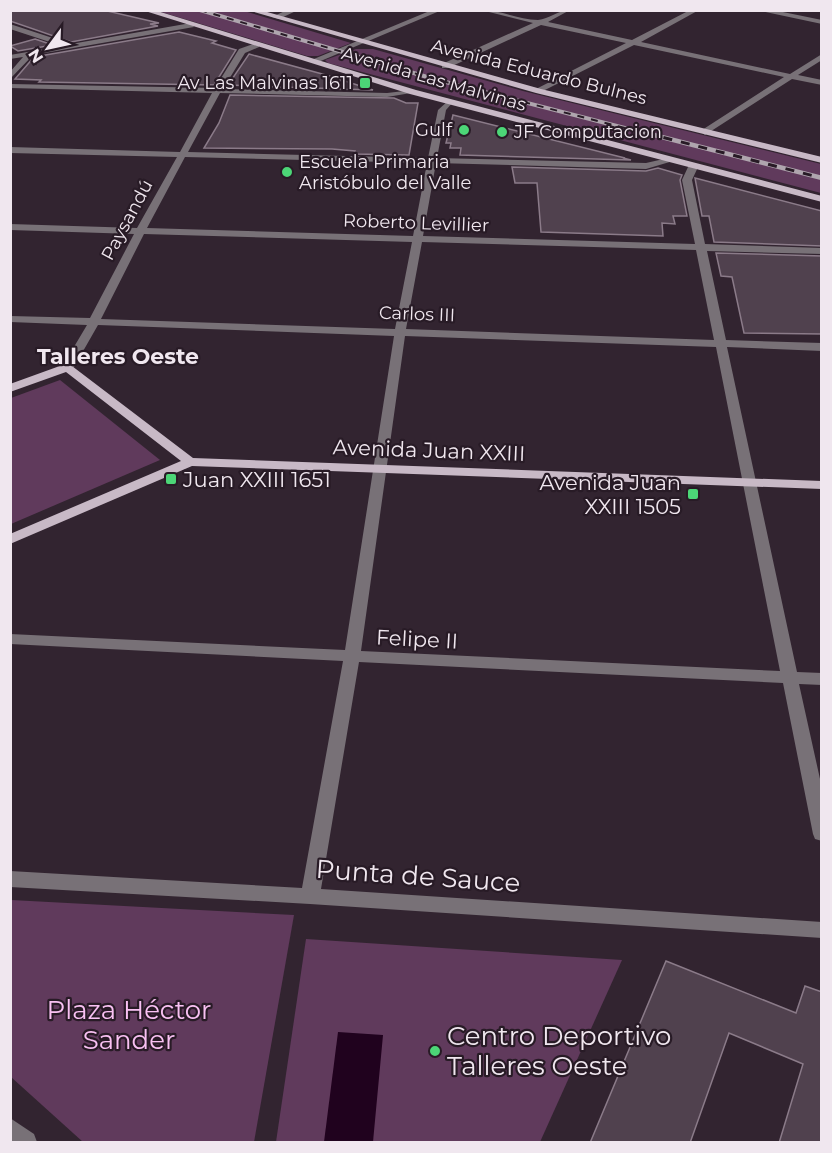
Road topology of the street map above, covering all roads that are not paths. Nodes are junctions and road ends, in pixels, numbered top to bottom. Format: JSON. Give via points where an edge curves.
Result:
{"nodes":[{"id":1,"x":145,"y":10,"type":"edge"},
{"id":2,"x":250,"y":10,"type":"edge"},
{"id":3,"x":295,"y":10,"type":"edge"},
{"id":4,"x":439,"y":10,"type":"edge"},
{"id":5,"x":484,"y":10,"type":"edge"},
{"id":6,"x":567,"y":10,"type":"edge"},
{"id":7,"x":696,"y":10,"type":"edge"},
{"id":8,"x":759,"y":10,"type":"edge"},
{"id":9,"x":276,"y":17,"type":"junction"},
{"id":10,"x":822,"y":22,"type":"edge"},
{"id":11,"x":540,"y":23,"type":"junction"},
{"id":12,"x":191,"y":25,"type":"junction"},
{"id":13,"x":10,"y":26,"type":"edge"},
{"id":14,"x":361,"y":42,"type":"junction"},
{"id":15,"x":632,"y":42,"type":"junction"},
{"id":16,"x":256,"y":45,"type":"junction"},
{"id":17,"x":71,"y":46,"type":"junction"},
{"id":18,"x":30,"y":54,"type":"junction"},
{"id":19,"x":10,"y":57,"type":"edge"},
{"id":20,"x":822,"y":57,"type":"edge"},
{"id":21,"x":313,"y":61,"type":"junction"},
{"id":22,"x":446,"y":66,"type":"junction"},
{"id":23,"x":789,"y":76,"type":"junction"},
{"id":24,"x":10,"y":77,"type":"edge"},
{"id":25,"x":822,"y":83,"type":"edge"},
{"id":26,"x":10,"y":86,"type":"edge"},
{"id":27,"x":539,"y":91,"type":"junction"},
{"id":28,"x":217,"y":92,"type":"junction"},
{"id":29,"x":413,"y":92,"type":"junction"},
{"id":30,"x":449,"y":102,"type":"junction"},
{"id":31,"x":705,"y":132,"type":"junction"},
{"id":32,"x":10,"y":150,"type":"edge"},
{"id":33,"x":183,"y":155,"type":"junction"},
{"id":34,"x":822,"y":159,"type":"edge"},
{"id":35,"x":668,"y":160,"type":"junction"},
{"id":36,"x":433,"y":161,"type":"junction"},
{"id":37,"x":693,"y":167,"type":"junction"},
{"id":38,"x":822,"y":199,"type":"edge"},
{"id":39,"x":10,"y":227,"type":"edge"},
{"id":40,"x":140,"y":231,"type":"junction"},
{"id":41,"x":418,"y":239,"type":"junction"},
{"id":42,"x":702,"y":248,"type":"junction"},
{"id":43,"x":822,"y":251,"type":"edge"},
{"id":44,"x":10,"y":319,"type":"edge"},
{"id":45,"x":94,"y":322,"type":"junction"},
{"id":46,"x":400,"y":332,"type":"junction"},
{"id":47,"x":722,"y":343,"type":"junction"},
{"id":48,"x":822,"y":347,"type":"edge"},
{"id":49,"x":68,"y":367,"type":"junction"},
{"id":50,"x":10,"y":388,"type":"edge"},
{"id":51,"x":190,"y":462,"type":"junction"},
{"id":52,"x":378,"y":469,"type":"junction"},
{"id":53,"x":749,"y":482,"type":"junction"},
{"id":54,"x":822,"y":485,"type":"edge"},
{"id":55,"x":10,"y":540,"type":"edge"},
{"id":56,"x":10,"y":639,"type":"edge"},
{"id":57,"x":352,"y":657,"type":"junction"},
{"id":58,"x":788,"y":677,"type":"junction"},
{"id":59,"x":822,"y":679,"type":"edge"},
{"id":60,"x":822,"y":834,"type":"edge"},
{"id":61,"x":10,"y":879,"type":"edge"},
{"id":62,"x":310,"y":896,"type":"junction"},
{"id":63,"x":822,"y":930,"type":"edge"},
{"id":64,"x":10,"y":1129,"type":"edge"},
{"id":65,"x":26,"y":1143,"type":"edge"}],
"edges":[{"from":1,"to":12,"type":"main road","name":"Avenida Las Malvinas"},
{"from":2,"to":9,"type":"main road","name":"Avenida Eduardo Bulnes"},
{"from":3,"to":9,"type":"street"},
{"from":4,"to":14,"type":"street"},
{"from":5,"to":11,"type":"street"},
{"from":6,"to":11,"type":"street"},
{"from":7,"to":15,"type":"street"},
{"from":8,"to":10,"type":"street"},
{"from":9,"to":14,"type":"main road","name":"Avenida Eduardo Bulnes"},
{"from":11,"to":15,"type":"street"},
{"from":11,"to":22,"type":"street"},
{"from":12,"to":16,"type":"main road","name":"Avenida Las Malvinas"},
{"from":12,"to":17,"type":"street"},
{"from":13,"to":17,"type":"street"},
{"from":14,"to":21,"type":"street"},
{"from":14,"to":22,"type":"main road","name":"Avenida Eduardo Bulnes"},
{"from":15,"to":23,"type":"street"},
{"from":15,"to":27,"type":"street"},
{"from":16,"to":21,"type":"main road","name":"Avenida Las Malvinas"},
{"from":16,"to":28,"type":"street","name":"Paysandú","via":[[242,51]]},
{"from":17,"to":18,"type":"street"},
{"from":18,"to":19,"type":"street"},
{"from":18,"to":24,"type":"street"},
{"from":20,"to":23,"type":"street"},
{"from":21,"to":29,"type":"main road","name":"Avenida Las Malvinas"},
{"from":22,"to":27,"type":"main road","name":"Avenida Eduardo Bulnes"},
{"from":23,"to":25,"type":"street"},
{"from":23,"to":31,"type":"street"},
{"from":26,"to":28,"type":"street"},
{"from":27,"to":31,"type":"main road","name":"Avenida Eduardo Bulnes"},
{"from":28,"to":29,"type":"street"},
{"from":28,"to":33,"type":"street","name":"Paysandú"},
{"from":29,"to":30,"type":"main road","name":"Avenida Las Malvinas"},
{"from":30,"to":35,"type":"main road","name":"Avenida Las Malvinas"},
{"from":30,"to":36,"type":"street","via":[[442,110]]},
{"from":31,"to":34,"type":"main road","name":"Avenida Eduardo Bulnes"},
{"from":32,"to":33,"type":"street"},
{"from":33,"to":36,"type":"street"},
{"from":33,"to":40,"type":"street","name":"Paysandú"},
{"from":35,"to":36,"type":"street","via":[[646,166]]},
{"from":35,"to":37,"type":"main road","name":"Avenida Las Malvinas"},
{"from":36,"to":41,"type":"street"},
{"from":37,"to":38,"type":"main road","name":"Avenida Las Malvinas"},
{"from":37,"to":42,"type":"street","via":[[687,180]]},
{"from":39,"to":40,"type":"street","name":"Roberto Levillier"},
{"from":40,"to":41,"type":"street","name":"Roberto Levillier"},
{"from":40,"to":45,"type":"street","name":"Paysandú"},
{"from":41,"to":42,"type":"street","name":"Roberto Levillier"},
{"from":41,"to":46,"type":"street"},
{"from":42,"to":43,"type":"street","name":"Roberto Levillier"},
{"from":42,"to":47,"type":"street"},
{"from":44,"to":45,"type":"street","name":"Carlos III"},
{"from":45,"to":46,"type":"street","name":"Carlos III"},
{"from":45,"to":49,"type":"street","name":"Paysandú"},
{"from":46,"to":47,"type":"street","name":"Carlos III"},
{"from":46,"to":52,"type":"street"},
{"from":47,"to":48,"type":"street","name":"Carlos III"},
{"from":47,"to":53,"type":"street"},
{"from":49,"to":50,"type":"main road"},
{"from":49,"to":51,"type":"main road"},
{"from":51,"to":52,"type":"main road","name":"Avenida Juan XXIII"},
{"from":51,"to":55,"type":"main road"},
{"from":52,"to":53,"type":"main road","name":"Avenida Juan XXIII"},
{"from":52,"to":57,"type":"street"},
{"from":53,"to":54,"type":"main road","name":"Avenida Juan XXIII"},
{"from":53,"to":58,"type":"street"},
{"from":56,"to":57,"type":"street","name":"Felipe II"},
{"from":57,"to":58,"type":"street","name":"Felipe II"},
{"from":57,"to":62,"type":"street"},
{"from":58,"to":59,"type":"street","name":"Felipe II"},
{"from":58,"to":60,"type":"street"},
{"from":61,"to":62,"type":"street","name":"Punta de Sauce"},
{"from":62,"to":63,"type":"street","name":"Punta de Sauce"},
{"from":64,"to":65,"type":"street"}]}
